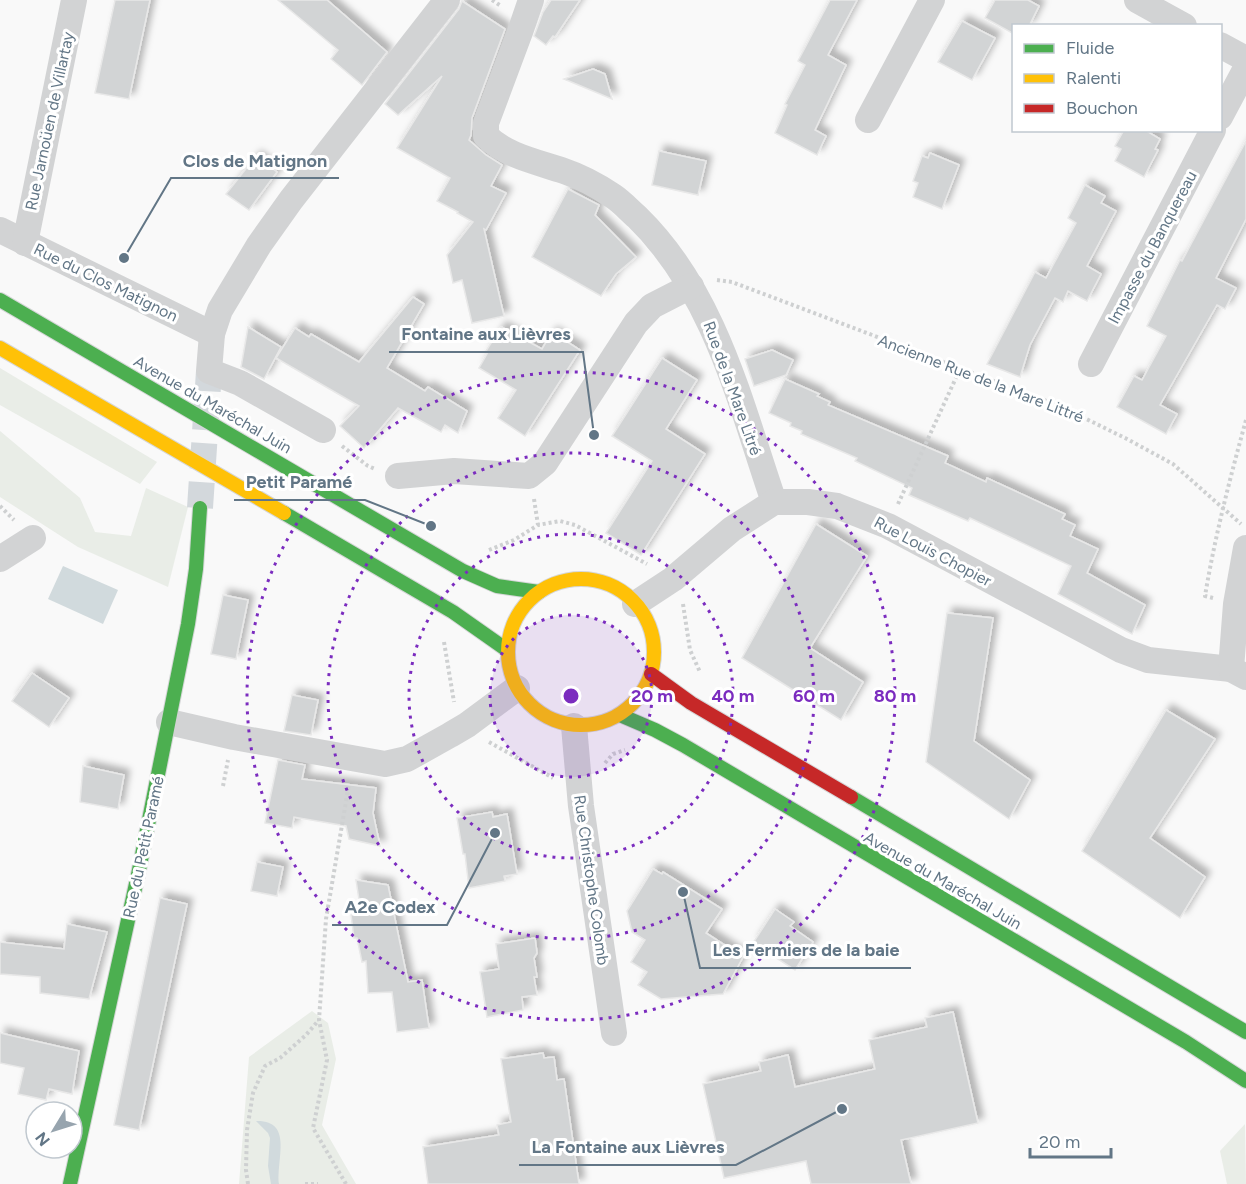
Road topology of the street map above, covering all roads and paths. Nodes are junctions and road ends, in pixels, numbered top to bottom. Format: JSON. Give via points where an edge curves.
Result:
{"nodes":[{"id":1,"x":74,"y":0,"type":"edge"},
{"id":2,"x":447,"y":0,"type":"edge"},
{"id":3,"x":531,"y":0,"type":"edge"},
{"id":4,"x":932,"y":0,"type":"edge"},
{"id":5,"x":1137,"y":0,"type":"edge"},
{"id":6,"x":1180,"y":24,"type":"edge"},
{"id":7,"x":1222,"y":46,"type":"edge"},
{"id":8,"x":1246,"y":59,"type":"edge"},
{"id":9,"x":1246,"y":68,"type":"edge"},
{"id":10,"x":1222,"y":115,"type":"edge"},
{"id":11,"x":868,"y":120,"type":"dead end"},
{"id":12,"x":1212,"y":132,"type":"edge"},
{"id":13,"x":0,"y":230,"type":"edge"},
{"id":14,"x":25,"y":243,"type":"junction"},
{"id":15,"x":691,"y":286,"type":"junction"},
{"id":16,"x":0,"y":300,"type":"edge"},
{"id":17,"x":212,"y":334,"type":"junction"},
{"id":18,"x":0,"y":348,"type":"edge"},
{"id":19,"x":1091,"y":364,"type":"dead end"},
{"id":20,"x":960,"y":369,"type":"junction"},
{"id":21,"x":1246,"y":420,"type":"edge"},
{"id":22,"x":324,"y":430,"type":"joint"},
{"id":23,"x":398,"y":476,"type":"joint"},
{"id":24,"x":774,"y":502,"type":"junction"},
{"id":25,"x":1222,"y":507,"type":"junction"},
{"id":26,"x":200,"y":508,"type":"tunnel mouth"},
{"id":27,"x":888,"y":526,"type":"junction"},
{"id":28,"x":1246,"y":529,"type":"edge"},
{"id":29,"x":33,"y":538,"type":"dead end"},
{"id":30,"x":1246,"y":548,"type":"edge"},
{"id":31,"x":0,"y":559,"type":"edge"},
{"id":32,"x":464,"y":572,"type":"junction"},
{"id":33,"x":673,"y":579,"type":"junction"},
{"id":34,"x":539,"y":592,"type":"junction"},
{"id":35,"x":635,"y":604,"type":"junction"},
{"id":36,"x":1236,"y":604,"type":"junction"},
{"id":37,"x":453,"y":612,"type":"junction"},
{"id":38,"x":507,"y":650,"type":"junction"},
{"id":39,"x":1238,"y":673,"type":"edge"},
{"id":40,"x":651,"y":674,"type":"junction"},
{"id":41,"x":517,"y":688,"type":"junction"},
{"id":42,"x":691,"y":703,"type":"junction"},
{"id":43,"x":620,"y":714,"type":"junction"},
{"id":44,"x":169,"y":722,"type":"junction"},
{"id":45,"x":467,"y":725,"type":"junction"},
{"id":46,"x":574,"y":726,"type":"junction"},
{"id":47,"x":630,"y":750,"type":"dead end"},
{"id":48,"x":353,"y":760,"type":"junction"},
{"id":49,"x":578,"y":786,"type":"junction"},
{"id":50,"x":319,"y":1020,"type":"junction"},
{"id":51,"x":1246,"y":1032,"type":"edge"},
{"id":52,"x":614,"y":1033,"type":"dead end"},
{"id":53,"x":1246,"y":1081,"type":"edge"},
{"id":54,"x":70,"y":1184,"type":"edge"},
{"id":55,"x":248,"y":1184,"type":"edge"},
{"id":56,"x":305,"y":1184,"type":"edge"},
{"id":57,"x":318,"y":1184,"type":"edge"},
{"id":58,"x":346,"y":1184,"type":"edge"}],
"edges":[{"from":1,"to":14,"type":"street","name":"Rue Jarnoüen de Villartay"},
{"from":2,"to":17,"type":"street","via":[[259,245],[220,310]]},
{"from":3,"to":15,"type":"street","name":"Rue de la Mare Litré","via":[[486,123],[486,136],[494,144],[527,159],[596,184],[618,199],[653,233]]},
{"from":4,"to":11,"type":"street"},
{"from":5,"to":6,"type":"street"},
{"from":7,"to":8,"type":"street"},
{"from":9,"to":10,"type":"street"},
{"from":12,"to":19,"type":"street","name":"Impasse du Banquereau"},
{"from":13,"to":14,"type":"street","name":"Rue du Clos Matignon"},
{"from":14,"to":17,"type":"street","name":"Rue du Clos Matignon"},
{"from":15,"to":20,"type":"path","name":"Ancienne Rue de la Mare Littré","via":[[711,280],[732,282]]},
{"from":15,"to":23,"type":"street","via":[[652,306],[636,323],[546,463],[529,476],[454,471]]},
{"from":15,"to":24,"type":"street","name":"Rue de la Mare Litré","via":[[716,335]]},
{"from":16,"to":32,"type":"main road","name":"Avenue du Maréchal Juin"},
{"from":17,"to":22,"type":"street","via":[[209,371],[240,383]]},
{"from":18,"to":37,"type":"main road"},
{"from":20,"to":25,"type":"path","name":"Ancienne Rue de la Mare Littré","via":[[1060,406],[1127,439],[1173,464]]},
{"from":20,"to":27,"type":"path"},
{"from":21,"to":25,"type":"path"},
{"from":22,"to":23,"type":"path","via":[[368,466]]},
{"from":24,"to":27,"type":"street","name":"Rue Louis Chopier","via":[[837,506]]},
{"from":24,"to":33,"type":"street","via":[[732,529]]},
{"from":25,"to":28,"type":"path","name":"Ancienne Rue de la Mare Littré"},
{"from":25,"to":36,"type":"path","via":[[1205,596]]},
{"from":26,"to":44,"type":"main road","name":"Rue du Petit Paramé","via":[[194,580]]},
{"from":27,"to":39,"type":"street","name":"Rue Louis Chopier","via":[[1120,650],[1148,660]]},
{"from":29,"to":31,"type":"street"},
{"from":30,"to":36,"type":"street"},
{"from":32,"to":33,"type":"path","via":[[471,558],[538,525],[560,521],[576,525],[646,564],[663,568]]},
{"from":32,"to":34,"type":"main road","name":"Avenue du Maréchal Juin","via":[[497,586]]},
{"from":33,"to":35,"type":"street"},
{"from":33,"to":42,"type":"path","via":[[681,591],[690,650],[699,671],[698,689]]},
{"from":34,"to":35,"type":"main road","via":[[572,579],[590,579],[623,592]]},
{"from":34,"to":38,"type":"main road","via":[[516,617]]},
{"from":35,"to":40,"type":"main road","via":[[652,637]]},
{"from":36,"to":39,"type":"street"},
{"from":37,"to":38,"type":"main road"},
{"from":37,"to":45,"type":"path","via":[[446,626],[444,645],[454,702]]},
{"from":38,"to":41,"type":"main road"},
{"from":40,"to":42,"type":"main road","name":"Avenue du Maréchal Juin"},
{"from":40,"to":43,"type":"main road","via":[[634,704]]},
{"from":41,"to":45,"type":"street"},
{"from":41,"to":46,"type":"main road","via":[[541,714]]},
{"from":42,"to":51,"type":"main road","name":"Avenue du Maréchal Juin"},
{"from":43,"to":46,"type":"main road","via":[[598,724]]},
{"from":43,"to":53,"type":"main road","name":"Avenue du Maréchal Juin","via":[[683,745]]},
{"from":44,"to":48,"type":"street"},
{"from":44,"to":54,"type":"main road","name":"Rue du Petit Paramé"},
{"from":45,"to":48,"type":"street","via":[[407,759],[385,764]]},
{"from":45,"to":49,"type":"path","via":[[474,735],[568,788]]},
{"from":46,"to":49,"type":"street","name":"Rue Christophe Colomb"},
{"from":47,"to":49,"type":"path","via":[[607,760],[596,782]]},
{"from":48,"to":50,"type":"path","via":[[327,920]]},
{"from":49,"to":52,"type":"street","name":"Rue Christophe Colomb"},
{"from":50,"to":55,"type":"path","via":[[266,1066],[253,1093]]},
{"from":50,"to":58,"type":"path","via":[[327,1060],[313,1128]]},
{"from":56,"to":57,"type":"path"}]}
